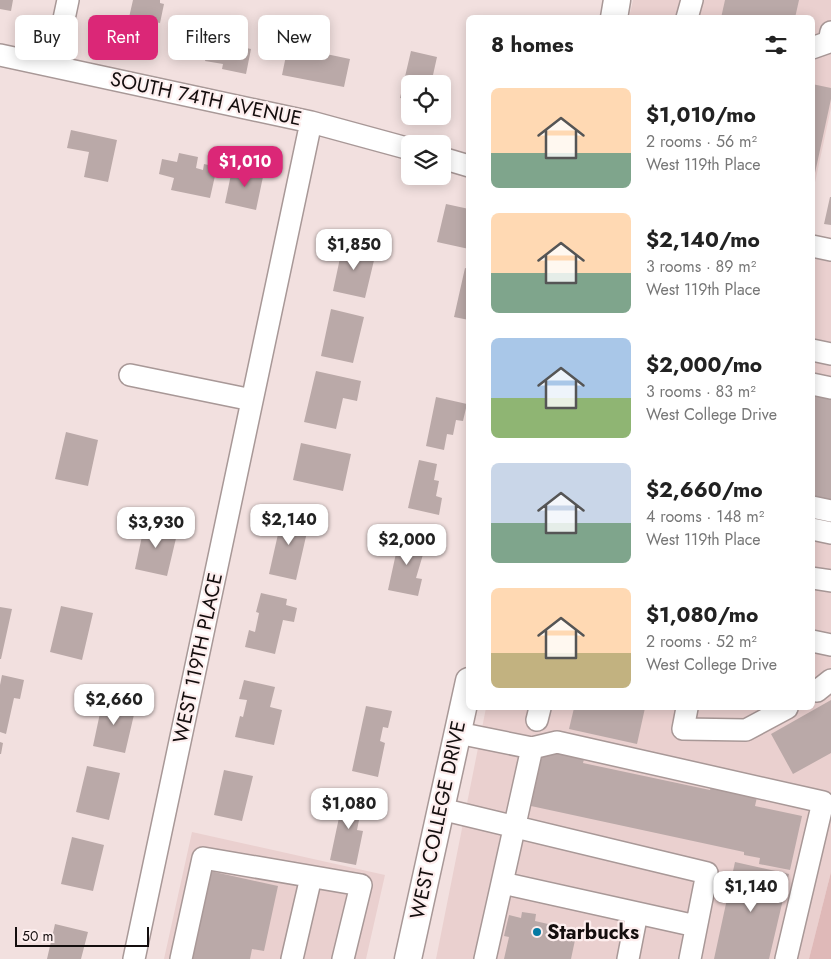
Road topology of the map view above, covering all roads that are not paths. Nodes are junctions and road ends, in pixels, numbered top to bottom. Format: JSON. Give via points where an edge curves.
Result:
{"nodes":[{"id":1,"x":68,"y":0,"type":"edge"},
{"id":2,"x":617,"y":0,"type":"edge"},
{"id":3,"x":692,"y":0,"type":"edge"},
{"id":4,"x":614,"y":15,"type":"edge"},
{"id":5,"x":688,"y":15,"type":"edge"},
{"id":6,"x":831,"y":32,"type":"edge"},
{"id":7,"x":815,"y":47,"type":"edge"},
{"id":8,"x":0,"y":55,"type":"edge"},
{"id":9,"x":54,"y":66,"type":"junction"},
{"id":10,"x":311,"y":122,"type":"junction"},
{"id":11,"x":401,"y":147,"type":"edge"},
{"id":12,"x":451,"y":161,"type":"edge"},
{"id":13,"x":466,"y":165,"type":"edge"},
{"id":14,"x":815,"y":247,"type":"edge"},
{"id":15,"x":831,"y":250,"type":"edge"},
{"id":16,"x":815,"y":351,"type":"edge"},
{"id":17,"x":831,"y":354,"type":"edge"},
{"id":18,"x":130,"y":375,"type":"dead end"},
{"id":19,"x":815,"y":385,"type":"edge"},
{"id":20,"x":831,"y":388,"type":"edge"},
{"id":21,"x":252,"y":400,"type":"junction"},
{"id":22,"x":815,"y":508,"type":"edge"},
{"id":23,"x":831,"y":511,"type":"edge"},
{"id":24,"x":815,"y":530,"type":"edge"},
{"id":25,"x":831,"y":533,"type":"edge"},
{"id":26,"x":815,"y":579,"type":"edge"},
{"id":27,"x":831,"y":582,"type":"edge"},
{"id":28,"x":815,"y":642,"type":"edge"},
{"id":29,"x":831,"y":645,"type":"edge"},
{"id":30,"x":466,"y":696,"type":"edge"},
{"id":31,"x":687,"y":710,"type":"edge"},
{"id":32,"x":783,"y":710,"type":"edge"},
{"id":33,"x":458,"y":733,"type":"junction"},
{"id":34,"x":532,"y":748,"type":"junction"},
{"id":35,"x":441,"y":809,"type":"junction"},
{"id":36,"x":515,"y":827,"type":"junction"},
{"id":37,"x":311,"y":877,"type":"junction"},
{"id":38,"x":502,"y":883,"type":"junction"},
{"id":39,"x":636,"y":913,"type":"junction"},
{"id":40,"x":696,"y":926,"type":"junction"},
{"id":41,"x":134,"y":959,"type":"edge"},
{"id":42,"x":181,"y":959,"type":"edge"},
{"id":43,"x":292,"y":959,"type":"edge"},
{"id":44,"x":343,"y":959,"type":"edge"},
{"id":45,"x":408,"y":959,"type":"edge"},
{"id":46,"x":485,"y":959,"type":"edge"},
{"id":47,"x":628,"y":959,"type":"edge"},
{"id":48,"x":690,"y":959,"type":"edge"},
{"id":49,"x":786,"y":959,"type":"edge"}],
"edges":[{"from":1,"to":9,"type":"street"},
{"from":2,"to":4,"type":"main road"},
{"from":3,"to":5,"type":"street"},
{"from":6,"to":7,"type":"street","via":[[829,42]]},
{"from":8,"to":9,"type":"street","name":"SOUTH 74TH AVENUE"},
{"from":9,"to":10,"type":"street","name":"SOUTH 74TH AVENUE"},
{"from":10,"to":11,"type":"street","name":"SOUTH 74TH AVENUE"},
{"from":10,"to":21,"type":"street","name":"WEST 119TH PLACE"},
{"from":12,"to":13,"type":"street"},
{"from":14,"to":15,"type":"street"},
{"from":16,"to":17,"type":"street"},
{"from":18,"to":21,"type":"street"},
{"from":19,"to":20,"type":"street"},
{"from":21,"to":41,"type":"street","name":"WEST 119TH PLACE"},
{"from":22,"to":23,"type":"street"},
{"from":24,"to":25,"type":"street"},
{"from":26,"to":27,"type":"street"},
{"from":28,"to":29,"type":"street"},
{"from":30,"to":33,"type":"main road","name":"WEST COLLEGE DRIVE"},
{"from":31,"to":32,"type":"street","via":[[683,728],[746,730]]},
{"from":33,"to":34,"type":"street"},
{"from":33,"to":35,"type":"main road","name":"WEST COLLEGE DRIVE"},
{"from":34,"to":36,"type":"street"},
{"from":34,"to":49,"type":"street","via":[[557,742],[822,802]]},
{"from":35,"to":36,"type":"street"},
{"from":35,"to":45,"type":"main road","name":"WEST COLLEGE DRIVE"},
{"from":36,"to":38,"type":"street"},
{"from":36,"to":40,"type":"street","via":[[707,873]]},
{"from":37,"to":42,"type":"street","via":[[203,858]]},
{"from":37,"to":43,"type":"street"},
{"from":37,"to":44,"type":"street","via":[[361,885]]},
{"from":38,"to":39,"type":"street"},
{"from":38,"to":46,"type":"street"},
{"from":39,"to":40,"type":"street"},
{"from":39,"to":47,"type":"street"},
{"from":40,"to":48,"type":"street"}]}
